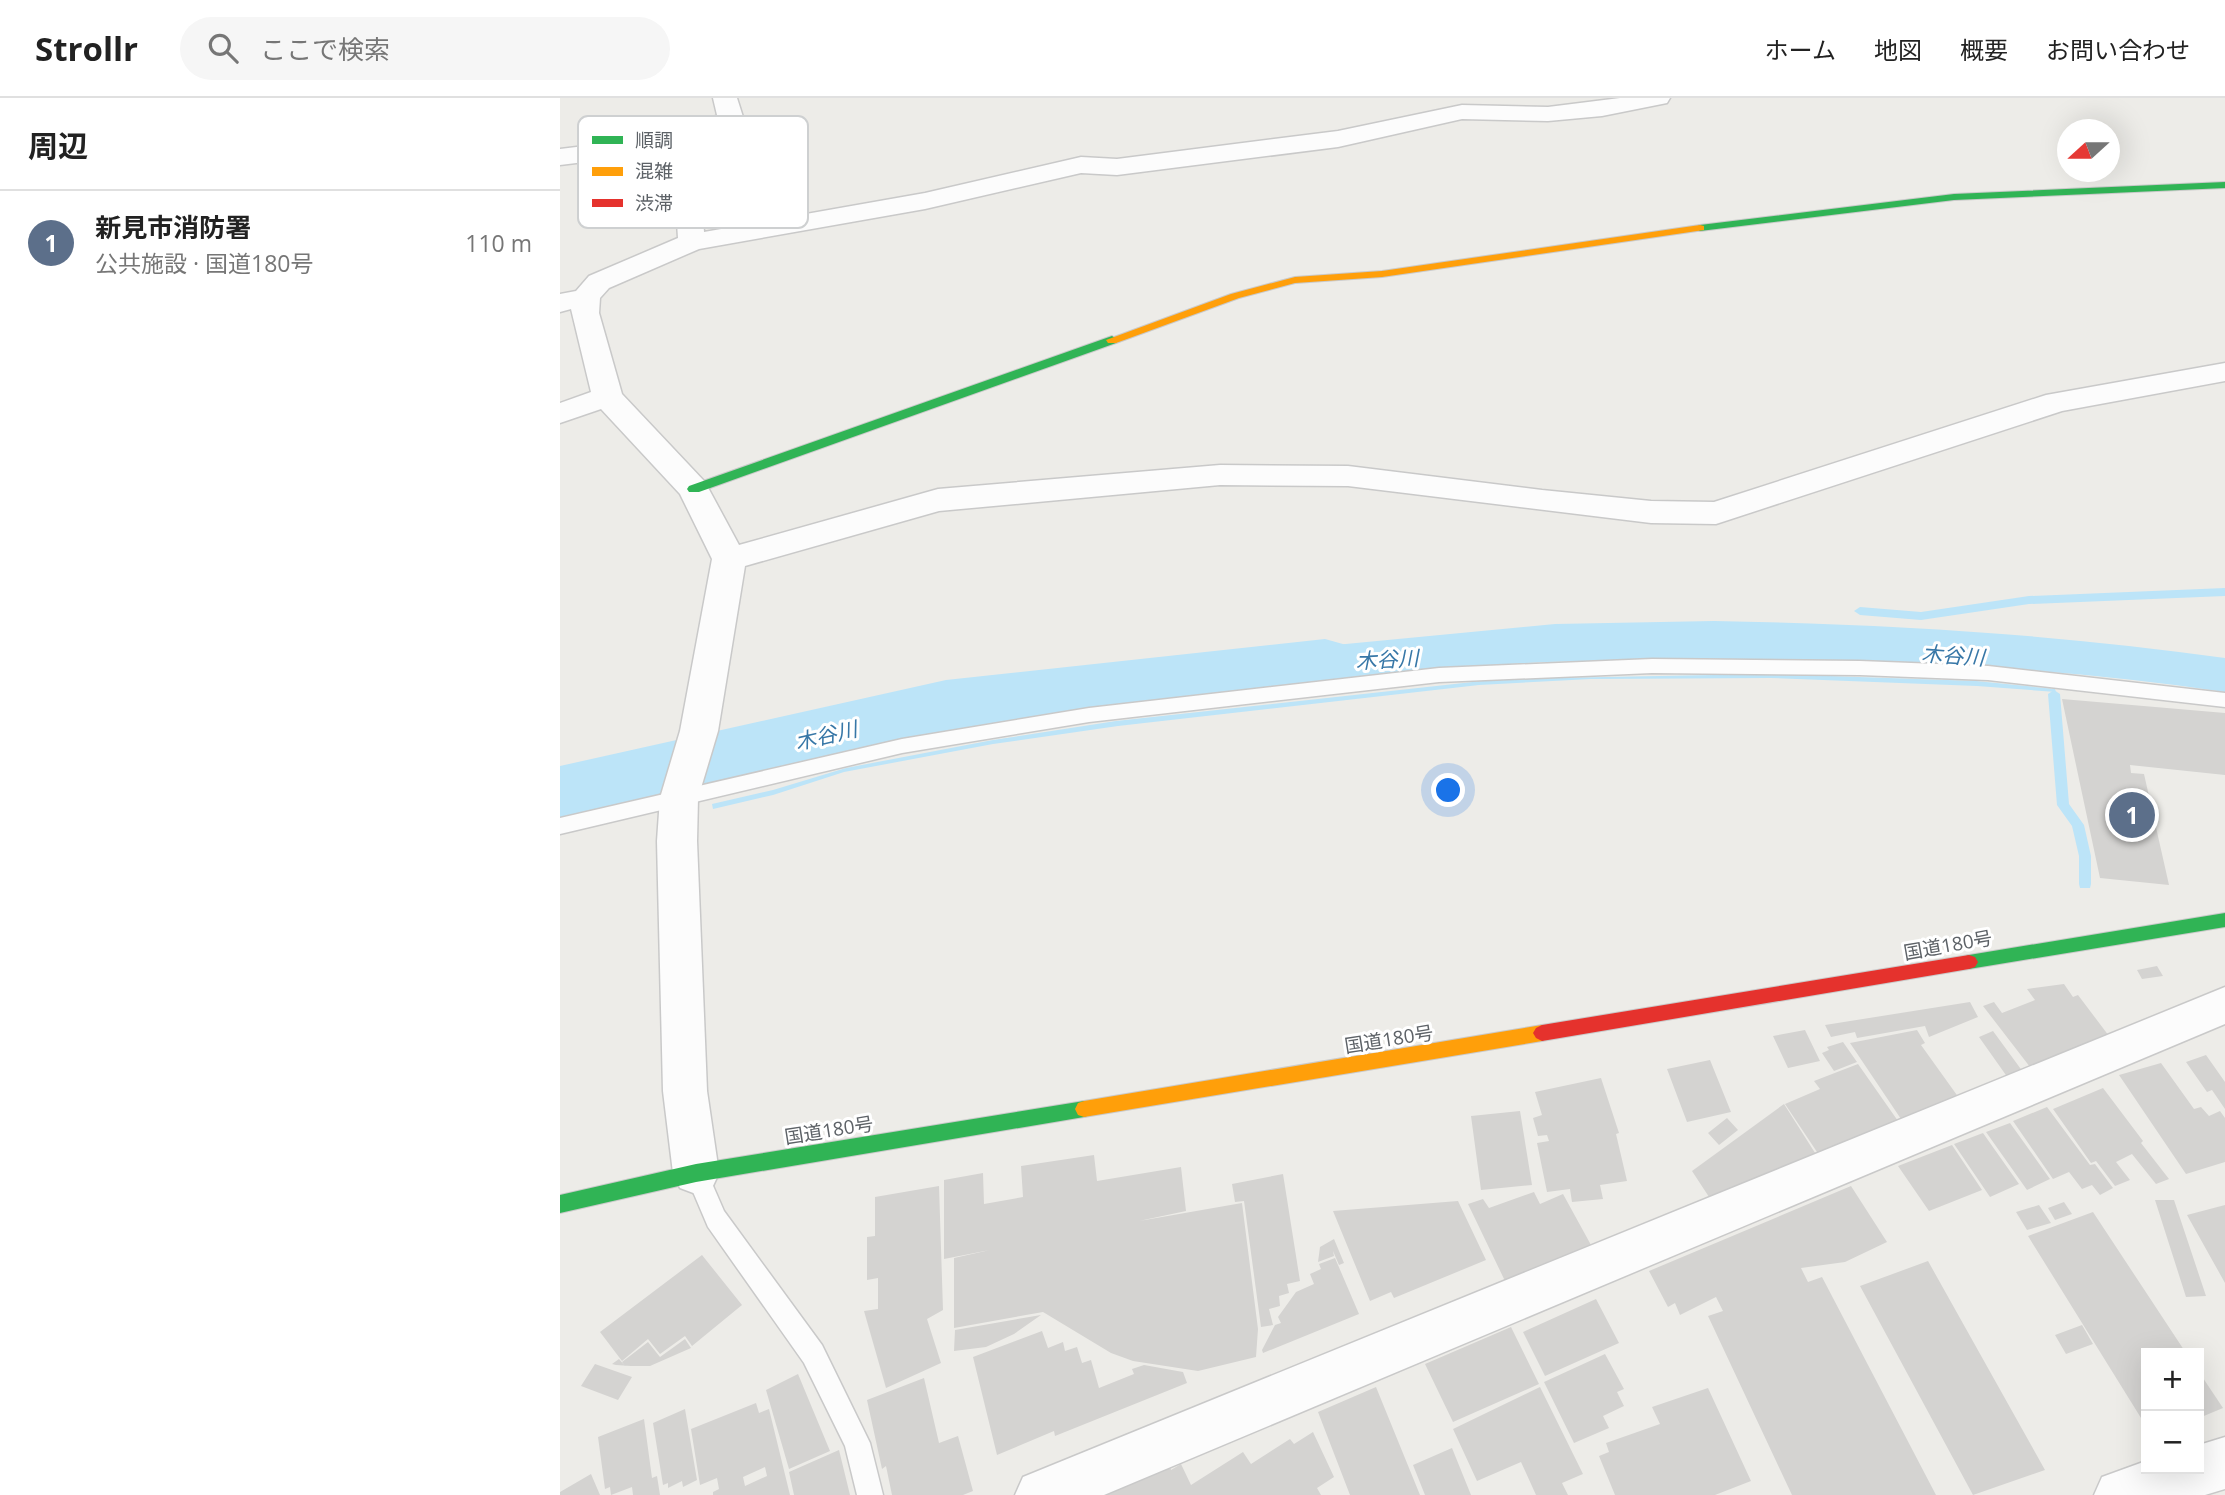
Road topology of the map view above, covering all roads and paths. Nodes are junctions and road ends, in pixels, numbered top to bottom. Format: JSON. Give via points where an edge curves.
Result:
{"nodes":[{"id":1,"x":725,"y":98,"type":"edge"},
{"id":2,"x":1658,"y":98,"type":"edge"},
{"id":3,"x":730,"y":116,"type":"edge"},
{"id":4,"x":578,"y":155,"type":"edge"},
{"id":5,"x":560,"y":157,"type":"edge"},
{"id":6,"x":2225,"y":185,"type":"edge"},
{"id":7,"x":808,"y":222,"type":"edge"},
{"id":8,"x":689,"y":228,"type":"edge"},
{"id":9,"x":772,"y":228,"type":"edge"},
{"id":10,"x":692,"y":242,"type":"junction"},
{"id":11,"x":573,"y":300,"type":"edge"},
{"id":12,"x":2225,"y":372,"type":"edge"},
{"id":13,"x":607,"y":397,"type":"junction"},
{"id":14,"x":560,"y":413,"type":"edge"},
{"id":15,"x":694,"y":489,"type":"junction"},
{"id":16,"x":729,"y":559,"type":"junction"},
{"id":17,"x":2225,"y":700,"type":"edge"},
{"id":18,"x":679,"y":798,"type":"junction"},
{"id":19,"x":560,"y":826,"type":"edge"},
{"id":20,"x":2225,"y":920,"type":"edge"},
{"id":21,"x":2225,"y":1005,"type":"edge"},
{"id":22,"x":696,"y":1174,"type":"junction"},
{"id":23,"x":560,"y":1204,"type":"edge"},
{"id":24,"x":2225,"y":1463,"type":"edge"},
{"id":25,"x":870,"y":1495,"type":"edge"},
{"id":26,"x":1041,"y":1495,"type":"edge"},
{"id":27,"x":2120,"y":1495,"type":"edge"}],
"edges":[{"from":1,"to":3,"type":"street"},
{"from":2,"to":7,"type":"street","via":[[1548,114],[1461,112],[1338,139],[1117,167],[1081,165],[925,201]]},
{"from":4,"to":5,"type":"street"},
{"from":6,"to":15,"type":"main road","via":[[1954,197],[1794,215],[1382,274],[1295,280],[1235,296]]},
{"from":8,"to":10,"type":"street"},
{"from":9,"to":10,"type":"street"},
{"from":10,"to":11,"type":"street","via":[[599,282]]},
{"from":11,"to":13,"type":"street","via":[[585,313]]},
{"from":12,"to":16,"type":"street","via":[[2057,402],[1716,513],[1651,512],[1348,476],[1220,475],[939,500]]},
{"from":13,"to":14,"type":"street"},
{"from":13,"to":15,"type":"street"},
{"from":15,"to":16,"type":"street"},
{"from":16,"to":18,"type":"street","via":[[699,731]]},
{"from":17,"to":18,"type":"lane","via":[[1988,673],[1860,667],[1652,666],[1439,675],[1090,715],[902,746]]},
{"from":18,"to":19,"type":"lane"},
{"from":18,"to":22,"type":"street","via":[[685,1091]]},
{"from":20,"to":22,"type":"main road","name":"国道180号"},
{"from":21,"to":26,"type":"street"},
{"from":22,"to":23,"type":"main road","name":"国道180号"},
{"from":22,"to":25,"type":"lane","via":[[716,1219],[813,1354],[857,1443]]},
{"from":24,"to":27,"type":"street"}]}
